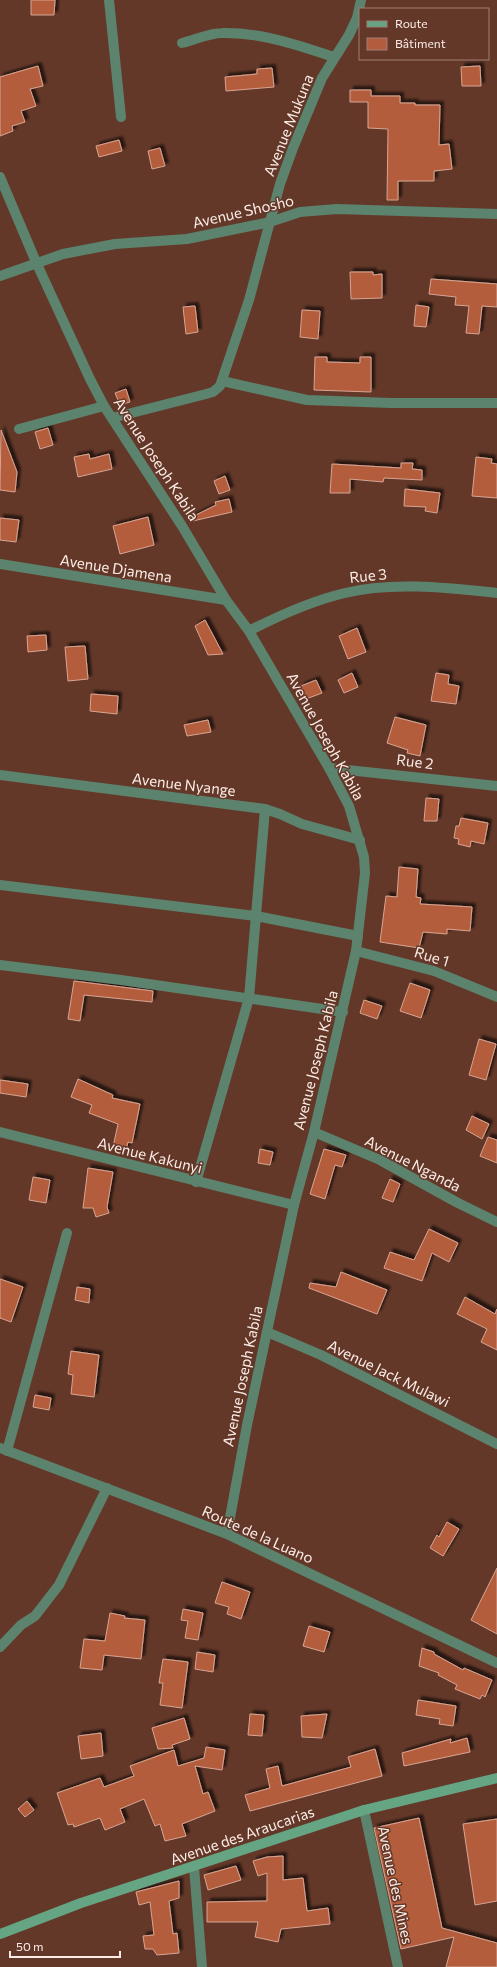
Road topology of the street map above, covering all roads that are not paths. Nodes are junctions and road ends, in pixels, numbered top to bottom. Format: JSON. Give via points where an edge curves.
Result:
{"nodes":[{"id":1,"x":109,"y":0,"type":"edge"},
{"id":2,"x":359,"y":9,"type":"edge"},
{"id":3,"x":182,"y":43,"type":"dead end"},
{"id":4,"x":334,"y":57,"type":"junction"},
{"id":5,"x":121,"y":117,"type":"dead end"},
{"id":6,"x":0,"y":177,"type":"edge"},
{"id":7,"x":497,"y":214,"type":"edge"},
{"id":8,"x":270,"y":222,"type":"junction"},
{"id":9,"x":36,"y":262,"type":"junction"},
{"id":10,"x":0,"y":276,"type":"edge"},
{"id":11,"x":222,"y":381,"type":"junction"},
{"id":12,"x":497,"y":404,"type":"edge"},
{"id":13,"x":104,"y":406,"type":"junction"},
{"id":14,"x":112,"y":418,"type":"junction"},
{"id":15,"x":19,"y":429,"type":"dead end"},
{"id":16,"x":0,"y":564,"type":"edge"},
{"id":17,"x":497,"y":593,"type":"edge"},
{"id":18,"x":226,"y":600,"type":"junction"},
{"id":19,"x":249,"y":631,"type":"junction"},
{"id":20,"x":329,"y":768,"type":"junction"},
{"id":21,"x":0,"y":775,"type":"edge"},
{"id":22,"x":497,"y":786,"type":"edge"},
{"id":23,"x":265,"y":809,"type":"junction"},
{"id":24,"x":360,"y":840,"type":"junction"},
{"id":25,"x":0,"y":885,"type":"edge"},
{"id":26,"x":256,"y":916,"type":"junction"},
{"id":27,"x":358,"y":936,"type":"junction"},
{"id":28,"x":356,"y":951,"type":"junction"},
{"id":29,"x":0,"y":965,"type":"edge"},
{"id":30,"x":497,"y":997,"type":"edge"},
{"id":31,"x":249,"y":998,"type":"junction"},
{"id":32,"x":343,"y":1012,"type":"junction"},
{"id":33,"x":0,"y":1132,"type":"edge"},
{"id":34,"x":314,"y":1132,"type":"junction"},
{"id":35,"x":196,"y":1182,"type":"junction"},
{"id":36,"x":294,"y":1205,"type":"junction"},
{"id":37,"x":497,"y":1222,"type":"edge"},
{"id":38,"x":67,"y":1234,"type":"dead end"},
{"id":39,"x":266,"y":1332,"type":"junction"},
{"id":40,"x":497,"y":1444,"type":"edge"},
{"id":41,"x":3,"y":1449,"type":"edge"},
{"id":42,"x":108,"y":1488,"type":"junction"},
{"id":43,"x":227,"y":1534,"type":"junction"},
{"id":44,"x":0,"y":1648,"type":"edge"},
{"id":45,"x":497,"y":1663,"type":"edge"},
{"id":46,"x":497,"y":1778,"type":"edge"},
{"id":47,"x":364,"y":1810,"type":"junction"},
{"id":48,"x":194,"y":1867,"type":"junction"},
{"id":49,"x":0,"y":1934,"type":"edge"},
{"id":50,"x":202,"y":1967,"type":"edge"},
{"id":51,"x":398,"y":1967,"type":"edge"}],
"edges":[{"from":1,"to":5,"type":"street"},
{"from":2,"to":4,"type":"street","name":"Avenue Mukuna","via":[[349,35]]},
{"from":3,"to":4,"type":"street","via":[[220,33],[247,35],[290,42]]},
{"from":4,"to":8,"type":"street","name":"Avenue Mukuna","via":[[322,78],[293,148]]},
{"from":6,"to":9,"type":"street","name":"Avenue Joseph Kabila"},
{"from":7,"to":8,"type":"street","name":"Avenue Shosho","via":[[337,209],[300,212]]},
{"from":8,"to":9,"type":"street","name":"Avenue Shosho","via":[[188,239],[115,244]]},
{"from":8,"to":11,"type":"street","name":"Avenue Mukuna","via":[[249,300]]},
{"from":9,"to":10,"type":"street","name":"Avenue Shosho"},
{"from":9,"to":13,"type":"street","name":"Avenue Joseph Kabila"},
{"from":11,"to":12,"type":"street","via":[[307,400],[391,404]]},
{"from":11,"to":14,"type":"street","via":[[213,392]]},
{"from":13,"to":14,"type":"street","name":"Avenue Joseph Kabila"},
{"from":13,"to":15,"type":"street"},
{"from":14,"to":18,"type":"street","name":"Avenue Joseph Kabila"},
{"from":16,"to":18,"type":"street","name":"Avenue Djamena"},
{"from":17,"to":19,"type":"street","name":"Rue 3","via":[[429,588],[346,592],[277,616]]},
{"from":18,"to":19,"type":"street","name":"Avenue Joseph Kabila"},
{"from":19,"to":20,"type":"street","name":"Avenue Joseph Kabila"},
{"from":20,"to":22,"type":"street","name":"Rue 2"},
{"from":20,"to":24,"type":"street","name":"Avenue Joseph Kabila","via":[[348,806]]},
{"from":21,"to":23,"type":"street","name":"Avenue Nyange"},
{"from":23,"to":24,"type":"street","name":"Avenue Nyange","via":[[302,824]]},
{"from":23,"to":26,"type":"street"},
{"from":24,"to":27,"type":"street","name":"Avenue Joseph Kabila","via":[[365,873]]},
{"from":25,"to":26,"type":"street"},
{"from":26,"to":27,"type":"street"},
{"from":26,"to":31,"type":"street"},
{"from":27,"to":28,"type":"street","name":"Avenue Joseph Kabila"},
{"from":28,"to":30,"type":"street","name":"Rue 1","via":[[434,971]]},
{"from":28,"to":32,"type":"street","name":"Avenue Joseph Kabila"},
{"from":29,"to":31,"type":"street"},
{"from":31,"to":32,"type":"street"},
{"from":31,"to":35,"type":"street"},
{"from":32,"to":34,"type":"street","name":"Avenue Joseph Kabila"},
{"from":33,"to":35,"type":"street","name":"Avenue Kakunyi"},
{"from":34,"to":36,"type":"street","name":"Avenue Joseph Kabila"},
{"from":34,"to":37,"type":"street","name":"Avenue Nganda","via":[[380,1160]]},
{"from":35,"to":36,"type":"street","name":"Avenue Kakunyi"},
{"from":36,"to":39,"type":"street","name":"Avenue Joseph Kabila"},
{"from":38,"to":41,"type":"street"},
{"from":39,"to":40,"type":"street","name":"Avenue Jack Mulawi","via":[[321,1355]]},
{"from":39,"to":43,"type":"street","name":"Avenue Joseph Kabila"},
{"from":41,"to":42,"type":"street","name":"Route de la Luano"},
{"from":42,"to":43,"type":"street","name":"Route de la Luano"},
{"from":42,"to":44,"type":"street","via":[[59,1585],[35,1616],[21,1625]]},
{"from":43,"to":45,"type":"street","name":"Route de la Luano"},
{"from":46,"to":47,"type":"street","name":"Avenue des Araucarias"},
{"from":47,"to":48,"type":"street","name":"Avenue des Araucarias"},
{"from":47,"to":51,"type":"street","name":"Avenue des Mines"},
{"from":48,"to":49,"type":"street","name":"Avenue des Araucarias","via":[[81,1903]]},
{"from":48,"to":50,"type":"street"}]}
